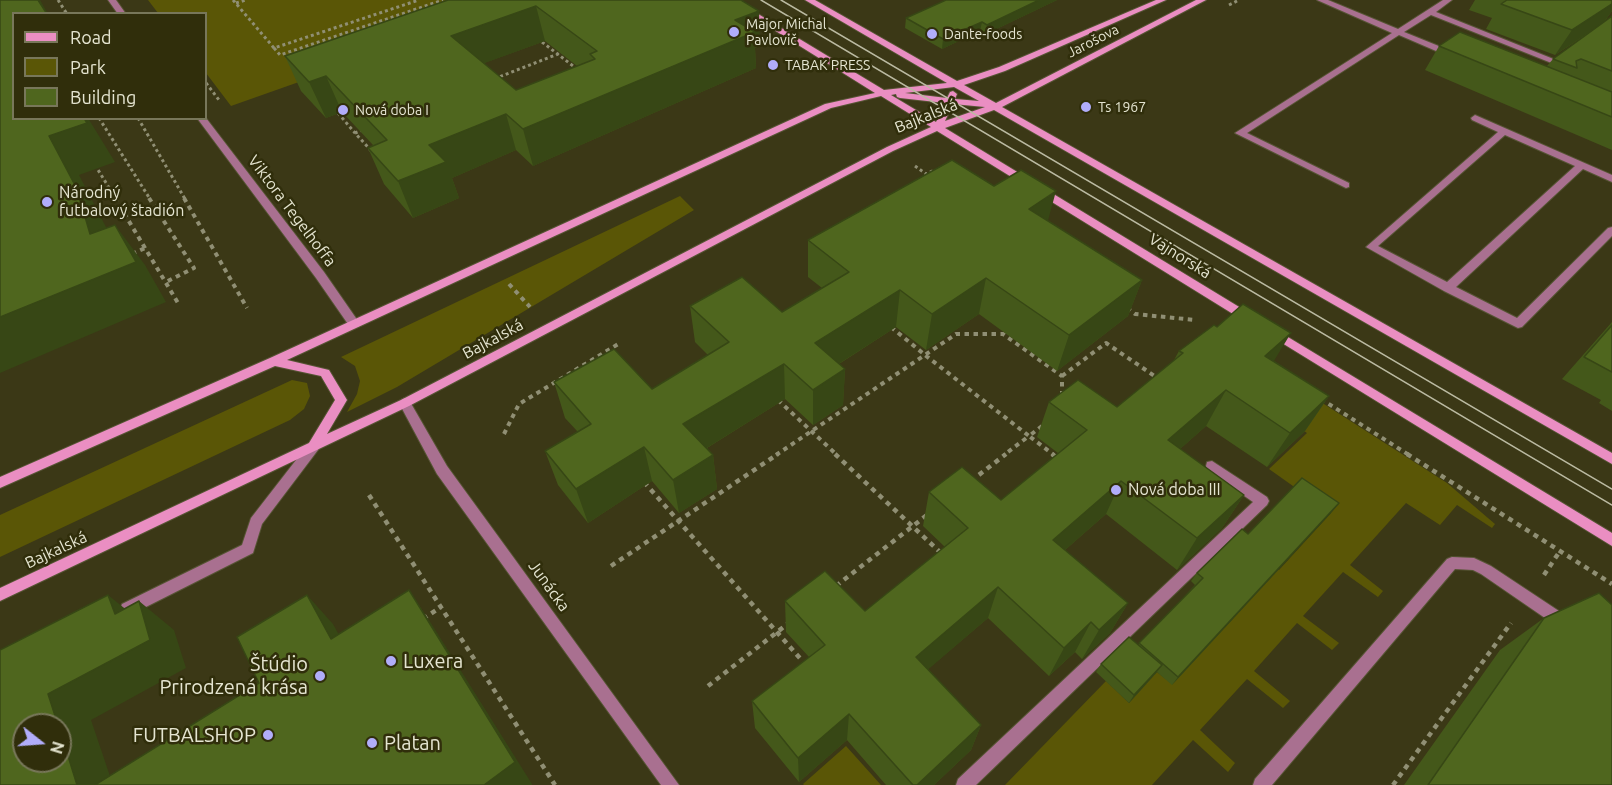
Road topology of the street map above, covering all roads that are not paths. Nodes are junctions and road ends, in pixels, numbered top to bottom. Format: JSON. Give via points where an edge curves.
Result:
{"nodes":[{"id":1,"x":730,"y":0,"type":"edge"},
{"id":2,"x":809,"y":0,"type":"edge"},
{"id":3,"x":1162,"y":0,"type":"edge"},
{"id":4,"x":1202,"y":0,"type":"edge"},
{"id":5,"x":1321,"y":0,"type":"edge"},
{"id":6,"x":1448,"y":0,"type":"edge"},
{"id":7,"x":1430,"y":12,"type":"junction"},
{"id":8,"x":1400,"y":33,"type":"junction"},
{"id":9,"x":1566,"y":55,"type":"edge"},
{"id":10,"x":1462,"y":58,"type":"edge"},
{"id":11,"x":957,"y":84,"type":"junction"},
{"id":12,"x":884,"y":93,"type":"junction"},
{"id":13,"x":950,"y":101,"type":"junction"},
{"id":14,"x":997,"y":106,"type":"junction"},
{"id":15,"x":1475,"y":118,"type":"dead end"},
{"id":16,"x":202,"y":120,"type":"edge"},
{"id":17,"x":938,"y":127,"type":"junction"},
{"id":18,"x":1504,"y":131,"type":"junction"},
{"id":19,"x":1582,"y":165,"type":"junction"},
{"id":20,"x":1612,"y":179,"type":"edge"},
{"id":21,"x":1346,"y":185,"type":"dead end"},
{"id":22,"x":1612,"y":230,"type":"edge"},
{"id":23,"x":1448,"y":288,"type":"junction"},
{"id":24,"x":354,"y":324,"type":"junction"},
{"id":25,"x":274,"y":361,"type":"junction"},
{"id":26,"x":405,"y":403,"type":"junction"},
{"id":27,"x":314,"y":446,"type":"junction"},
{"id":28,"x":1612,"y":459,"type":"edge"},
{"id":29,"x":1212,"y":466,"type":"dead end"},
{"id":30,"x":0,"y":483,"type":"edge"},
{"id":31,"x":1612,"y":540,"type":"edge"},
{"id":32,"x":0,"y":595,"type":"edge"},
{"id":33,"x":114,"y":616,"type":"edge"},
{"id":34,"x":1575,"y":630,"type":"edge"},
{"id":35,"x":671,"y":785,"type":"edge"},
{"id":36,"x":964,"y":785,"type":"edge"},
{"id":37,"x":1261,"y":785,"type":"edge"}],
"edges":[{"from":1,"to":12,"type":"main road","name":"Vajnorská"},
{"from":2,"to":11,"type":"main road"},
{"from":3,"to":11,"type":"main road","name":"Jarošova","via":[[1002,69]]},
{"from":4,"to":14,"type":"main road","name":"Jarošova"},
{"from":5,"to":8,"type":"street"},
{"from":6,"to":7,"type":"street"},
{"from":7,"to":8,"type":"street"},
{"from":7,"to":9,"type":"street","via":[[1553,64]]},
{"from":8,"to":10,"type":"street"},
{"from":8,"to":21,"type":"street","via":[[1240,133]]},
{"from":11,"to":12,"type":"main road","name":"Bajkalská"},
{"from":11,"to":13,"type":"main road"},
{"from":11,"to":14,"type":"main road"},
{"from":12,"to":13,"type":"main road"},
{"from":12,"to":17,"type":"main road","name":"Vajnorská"},
{"from":12,"to":24,"type":"main road","name":"Bajkalská","via":[[828,106]]},
{"from":13,"to":14,"type":"main road"},
{"from":13,"to":17,"type":"main road"},
{"from":14,"to":17,"type":"main road","name":"Bajkalská"},
{"from":14,"to":28,"type":"main road"},
{"from":15,"to":18,"type":"street"},
{"from":16,"to":24,"type":"street","name":"Viktora Tegelhoffa"},
{"from":17,"to":26,"type":"main road","name":"Bajkalská","via":[[890,148]]},
{"from":17,"to":31,"type":"main road","name":"Vajnorská"},
{"from":18,"to":19,"type":"street"},
{"from":18,"to":23,"type":"street","via":[[1371,247]]},
{"from":19,"to":20,"type":"street"},
{"from":19,"to":23,"type":"street"},
{"from":22,"to":23,"type":"street","via":[[1518,324]]},
{"from":24,"to":25,"type":"main road","name":"Bajkalská"},
{"from":25,"to":27,"type":"main road","via":[[325,373],[342,400]]},
{"from":25,"to":30,"type":"main road","name":"Bajkalská"},
{"from":26,"to":27,"type":"main road","name":"Bajkalská"},
{"from":26,"to":35,"type":"street","name":"Junácka","via":[[442,470]]},
{"from":27,"to":32,"type":"main road","name":"Bajkalská"},
{"from":27,"to":33,"type":"street","via":[[256,522],[248,549]]},
{"from":29,"to":36,"type":"street","via":[[1262,501]]},
{"from":34,"to":37,"type":"street","via":[[1480,567],[1452,563]]}]}
